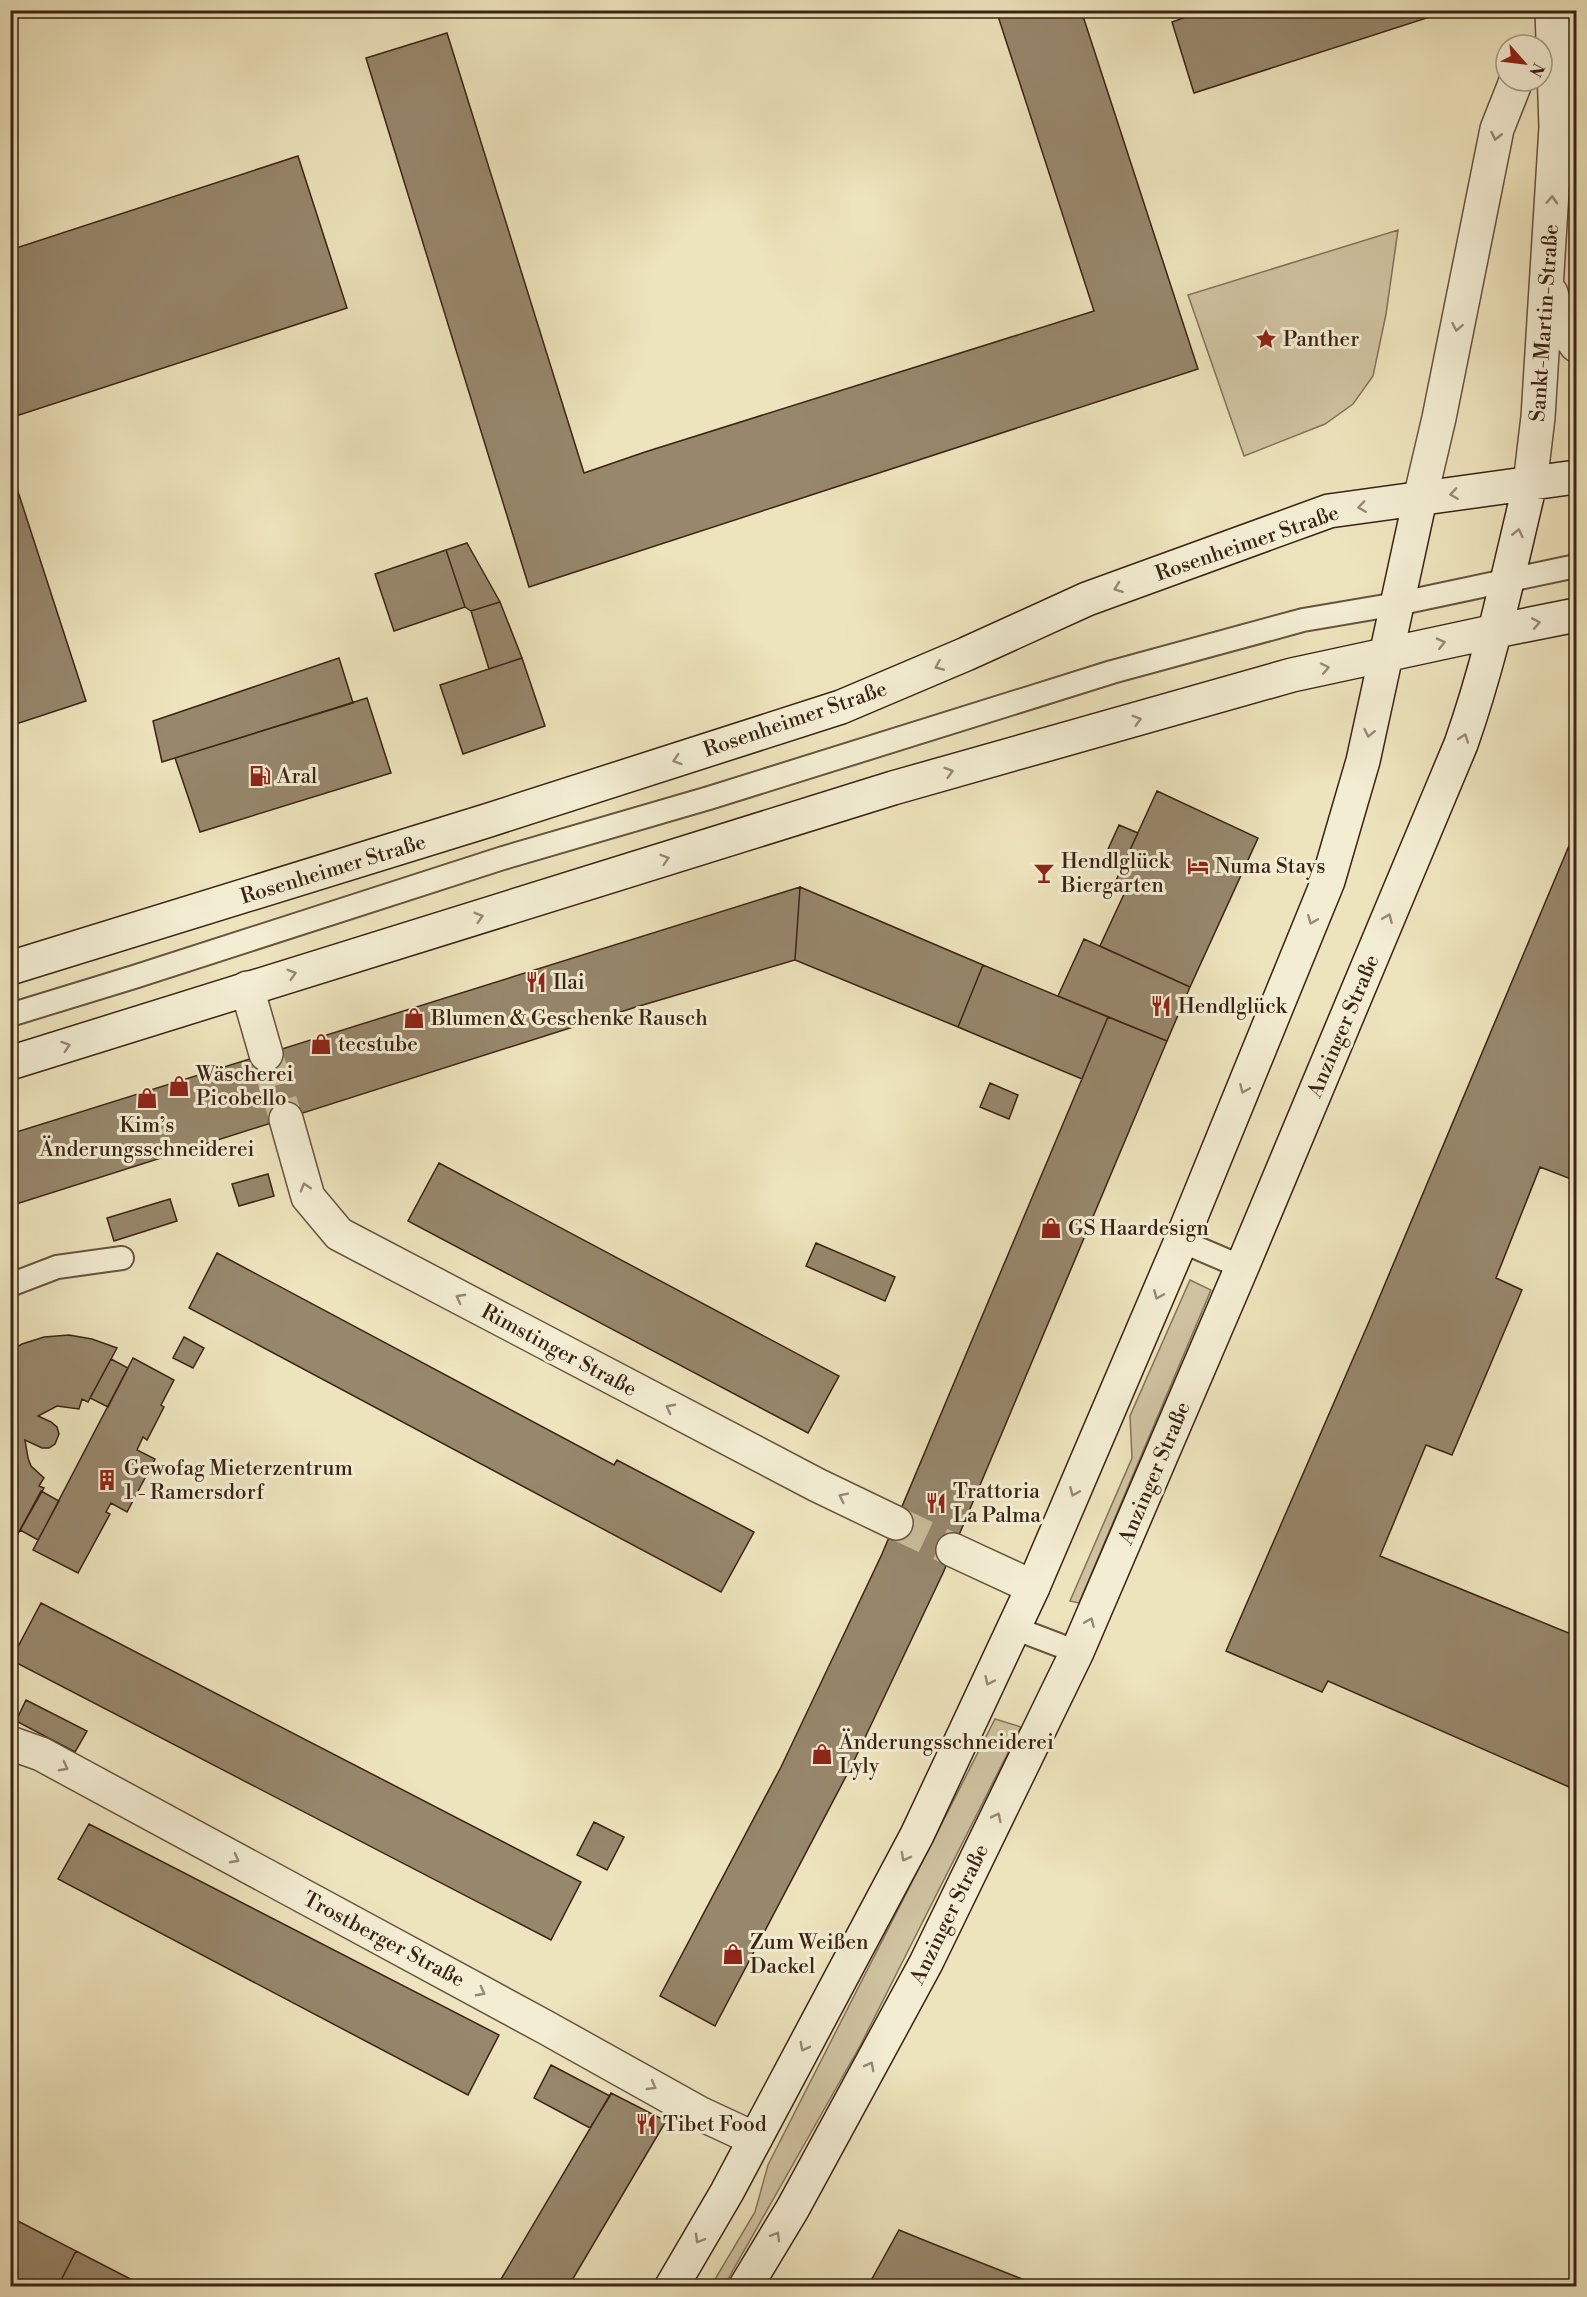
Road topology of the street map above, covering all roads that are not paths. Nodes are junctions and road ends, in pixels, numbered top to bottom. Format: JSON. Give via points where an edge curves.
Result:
{"nodes":[{"id":1,"x":1543,"y":10,"type":"edge"},
{"id":2,"x":1552,"y":10,"type":"edge"},
{"id":3,"x":1534,"y":33,"type":"edge"},
{"id":4,"x":1511,"y":93,"type":"edge"},
{"id":5,"x":1547,"y":279,"type":"junction"},
{"id":6,"x":1576,"y":345,"type":"edge"},
{"id":7,"x":1576,"y":477,"type":"edge"},
{"id":8,"x":1530,"y":484,"type":"junction"},
{"id":9,"x":1420,"y":499,"type":"junction"},
{"id":10,"x":1576,"y":566,"type":"edge"},
{"id":11,"x":1507,"y":581,"type":"junction"},
{"id":12,"x":1397,"y":604,"type":"junction"},
{"id":13,"x":1576,"y":615,"type":"edge"},
{"id":14,"x":1496,"y":631,"type":"junction"},
{"id":15,"x":1386,"y":656,"type":"junction"},
{"id":16,"x":10,"y":968,"type":"edge"},
{"id":17,"x":247,"y":988,"type":"junction"},
{"id":18,"x":10,"y":1015,"type":"edge"},
{"id":19,"x":266,"y":1054,"type":"tunnel mouth"},
{"id":20,"x":10,"y":1063,"type":"edge"},
{"id":21,"x":286,"y":1119,"type":"tunnel mouth"},
{"id":22,"x":1181,"y":1241,"type":"junction"},
{"id":23,"x":122,"y":1258,"type":"dead end"},
{"id":24,"x":1242,"y":1267,"type":"junction"},
{"id":25,"x":10,"y":1285,"type":"edge"},
{"id":26,"x":896,"y":1523,"type":"tunnel mouth"},
{"id":27,"x":953,"y":1550,"type":"tunnel mouth"},
{"id":28,"x":1033,"y":1587,"type":"junction"},
{"id":29,"x":1014,"y":1628,"type":"junction"},
{"id":30,"x":1077,"y":1652,"type":"junction"},
{"id":31,"x":10,"y":1743,"type":"edge"},
{"id":32,"x":755,"y":2139,"type":"junction"},
{"id":33,"x":672,"y":2286,"type":"edge"},
{"id":34,"x":746,"y":2286,"type":"edge"}],
"edges":[{"from":1,"to":3,"type":"main road"},
{"from":5,"to":2,"type":"main road","name":"Sankt-Martin-Straße","one_way":true,"via":[[1556,127]]},
{"from":4,"to":9,"type":"main road","one_way":true,"via":[[1497,129]]},
{"from":5,"to":6,"type":"main road","via":[[1559,322]]},
{"from":5,"to":8,"type":"main road","name":"Sankt-Martin-Straße"},
{"from":7,"to":8,"type":"main road","name":"Rosenheimer Straße"},
{"from":8,"to":9,"type":"main road","name":"Rosenheimer Straße","one_way":true},
{"from":11,"to":8,"type":"main road","name":"Sankt-Martin-Straße","one_way":true},
{"from":9,"to":12,"type":"main road"},
{"from":9,"to":16,"type":"main road","name":"Rosenheimer Straße","one_way":true,"via":[[1329,511],[1087,599],[841,707]]},
{"from":10,"to":11,"type":"lane","name":"Rosenheimer Straße"},
{"from":11,"to":12,"type":"lane","name":"Rosenheimer Straße"},
{"from":11,"to":14,"type":"main road","name":"Sankt-Martin-Straße"},
{"from":12,"to":15,"type":"main road"},
{"from":12,"to":18,"type":"lane","name":"Rosenheimer Straße","via":[[1303,620],[1112,672],[503,858]]},
{"from":14,"to":13,"type":"main road","one_way":true},
{"from":15,"to":14,"type":"main road","one_way":true},
{"from":24,"to":14,"type":"main road","name":"Anzinger Straße","one_way":true,"via":[[1461,744]]},
{"from":17,"to":15,"type":"main road","one_way":true,"via":[[893,788],[1292,675]]},
{"from":15,"to":22,"type":"main road","one_way":true,"via":[[1363,760],[1328,881]]},
{"from":17,"to":19,"type":"main road"},
{"from":20,"to":17,"type":"main road","one_way":true},
{"from":26,"to":21,"type":"main road","name":"Rimstinger Straße","one_way":true,"via":[[339,1234],[308,1197]]},
{"from":22,"to":24,"type":"lane"},
{"from":22,"to":28,"type":"main road","one_way":true},
{"from":23,"to":25,"type":"lane","via":[[57,1267]]},
{"from":30,"to":24,"type":"main road","name":"Anzinger Straße","one_way":true},
{"from":27,"to":28,"type":"main road"},
{"from":28,"to":29,"type":"main road"},
{"from":29,"to":30,"type":"lane"},
{"from":29,"to":32,"type":"main road","one_way":true,"via":[[917,1835]]},
{"from":34,"to":30,"type":"main road","name":"Anzinger Straße","one_way":true,"via":[[793,2208],[926,1963]]},
{"from":31,"to":32,"type":"main road","name":"Trostberger Straße","one_way":true,"via":[[41,1754],[699,2113]]},
{"from":32,"to":33,"type":"main road","one_way":true}]}
